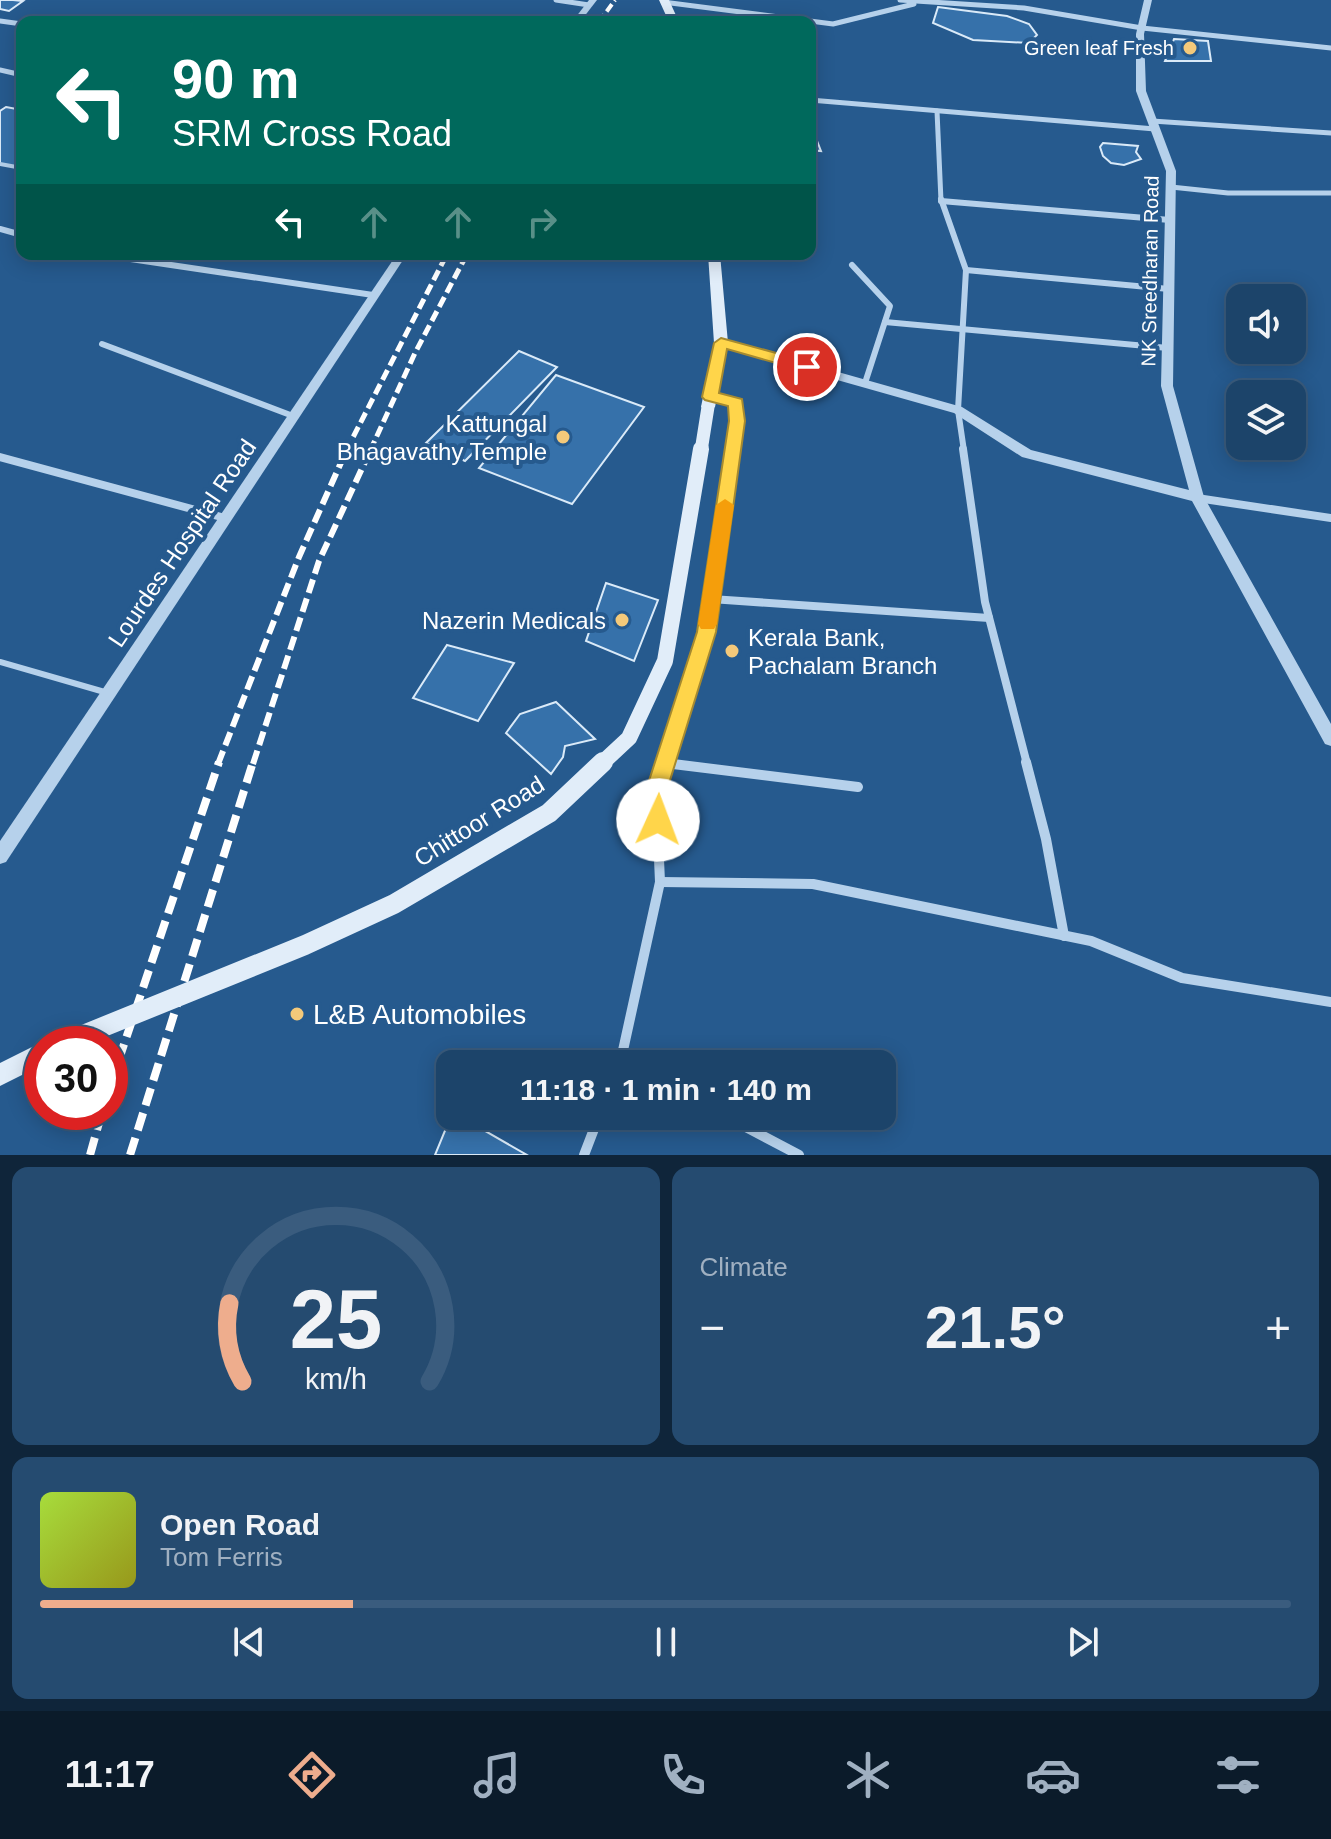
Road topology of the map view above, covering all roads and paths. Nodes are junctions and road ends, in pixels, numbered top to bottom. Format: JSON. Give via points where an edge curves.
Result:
{"nodes":[{"id":1,"x":556,"y":0,"type":"edge"},
{"id":2,"x":900,"y":0,"type":"edge"},
{"id":3,"x":1148,"y":0,"type":"edge"},
{"id":4,"x":664,"y":1,"type":"edge"},
{"id":5,"x":591,"y":2,"type":"edge"},
{"id":6,"x":918,"y":3,"type":"junction"},
{"id":7,"x":774,"y":16,"type":"edge"},
{"id":8,"x":816,"y":22,"type":"edge"},
{"id":9,"x":1142,"y":28,"type":"junction"},
{"id":10,"x":1331,"y":48,"type":"edge"},
{"id":11,"x":816,"y":101,"type":"edge"},
{"id":12,"x":937,"y":111,"type":"junction"},
{"id":13,"x":1154,"y":125,"type":"junction"},
{"id":14,"x":1331,"y":133,"type":"edge"},
{"id":15,"x":1171,"y":187,"type":"junction"},
{"id":16,"x":1331,"y":193,"type":"edge"},
{"id":17,"x":941,"y":201,"type":"junction"},
{"id":18,"x":1170,"y":220,"type":"junction"},
{"id":19,"x":137,"y":260,"type":"edge"},
{"id":20,"x":398,"y":260,"type":"edge"},
{"id":21,"x":714,"y":260,"type":"edge"},
{"id":22,"x":852,"y":265,"type":"dead end"},
{"id":23,"x":966,"y":270,"type":"junction"},
{"id":24,"x":1169,"y":289,"type":"junction"},
{"id":25,"x":373,"y":295,"type":"junction"},
{"id":26,"x":885,"y":322,"type":"junction"},
{"id":27,"x":963,"y":329,"type":"junction"},
{"id":28,"x":721,"y":343,"type":"junction"},
{"id":29,"x":102,"y":344,"type":"dead end"},
{"id":30,"x":1168,"y":348,"type":"junction"},
{"id":31,"x":865,"y":383,"type":"junction"},
{"id":32,"x":709,"y":402,"type":"junction"},
{"id":33,"x":958,"y":410,"type":"junction"},
{"id":34,"x":293,"y":416,"type":"junction"},
{"id":35,"x":0,"y":457,"type":"edge"},
{"id":36,"x":1197,"y":497,"type":"junction"},
{"id":37,"x":225,"y":518,"type":"junction"},
{"id":38,"x":1331,"y":518,"type":"edge"},
{"id":39,"x":711,"y":599,"type":"junction"},
{"id":40,"x":989,"y":618,"type":"junction"},
{"id":41,"x":0,"y":662,"type":"edge"},
{"id":42,"x":108,"y":693,"type":"junction"},
{"id":43,"x":1331,"y":739,"type":"edge"},
{"id":44,"x":665,"y":763,"type":"junction"},
{"id":45,"x":858,"y":787,"type":"dead end"},
{"id":46,"x":0,"y":856,"type":"edge"},
{"id":47,"x":660,"y":882,"type":"junction"},
{"id":48,"x":1064,"y":936,"type":"junction"},
{"id":49,"x":1331,"y":1002,"type":"edge"},
{"id":50,"x":105,"y":1026,"type":"edge"},
{"id":51,"x":626,"y":1050,"type":"edge"},
{"id":52,"x":24,"y":1062,"type":"edge"},
{"id":53,"x":0,"y":1075,"type":"edge"},
{"id":54,"x":594,"y":1130,"type":"edge"},
{"id":55,"x":752,"y":1130,"type":"edge"},
{"id":56,"x":584,"y":1155,"type":"edge"},
{"id":57,"x":799,"y":1155,"type":"edge"}],
"edges":[{"from":1,"to":5,"type":"street"},
{"from":2,"to":6,"type":"street"},
{"from":3,"to":9,"type":"street","name":"NK Sreedharan Road"},
{"from":4,"to":7,"type":"street"},
{"from":6,"to":8,"type":"street","via":[[833,24]]},
{"from":6,"to":9,"type":"street","via":[[1024,8]]},
{"from":9,"to":10,"type":"street"},
{"from":9,"to":13,"type":"street","name":"NK Sreedharan Road","via":[[1141,91]]},
{"from":11,"to":12,"type":"street"},
{"from":12,"to":13,"type":"street"},
{"from":12,"to":17,"type":"street"},
{"from":13,"to":14,"type":"street"},
{"from":13,"to":15,"type":"street","name":"NK Sreedharan Road","via":[[1171,171]]},
{"from":15,"to":16,"type":"street"},
{"from":15,"to":18,"type":"street","name":"NK Sreedharan Road"},
{"from":17,"to":18,"type":"street"},
{"from":17,"to":23,"type":"street"},
{"from":18,"to":24,"type":"street","name":"NK Sreedharan Road"},
{"from":19,"to":25,"type":"street"},
{"from":20,"to":25,"type":"street","name":"Lourdes Hospital Road"},
{"from":21,"to":28,"type":"main road","name":"Chittoor Road"},
{"from":22,"to":26,"type":"street","via":[[890,306]]},
{"from":23,"to":24,"type":"street"},
{"from":23,"to":27,"type":"street"},
{"from":24,"to":30,"type":"street","name":"NK Sreedharan Road"},
{"from":25,"to":34,"type":"street","name":"Lourdes Hospital Road"},
{"from":26,"to":27,"type":"street"},
{"from":26,"to":31,"type":"street"},
{"from":27,"to":30,"type":"street"},
{"from":27,"to":33,"type":"street"},
{"from":28,"to":31,"type":"street"},
{"from":28,"to":32,"type":"main road","name":"Chittoor Road"},
{"from":29,"to":34,"type":"street"},
{"from":30,"to":36,"type":"street","name":"NK Sreedharan Road","via":[[1167,386]]},
{"from":31,"to":33,"type":"street"},
{"from":32,"to":39,"type":"street","via":[[736,403],[737,421]]},
{"from":32,"to":50,"type":"main road","name":"Chittoor Road","bridge":true,"via":[[665,661],[629,738],[549,813],[394,904]]},
{"from":33,"to":36,"type":"street","via":[[1027,454]]},
{"from":33,"to":40,"type":"street"},
{"from":34,"to":37,"type":"street","name":"Lourdes Hospital Road"},
{"from":35,"to":37,"type":"street"},
{"from":36,"to":38,"type":"street"},
{"from":36,"to":43,"type":"street","name":"NK Sreedharan Road"},
{"from":37,"to":42,"type":"street","name":"Lourdes Hospital Road"},
{"from":39,"to":40,"type":"street"},
{"from":39,"to":44,"type":"street","via":[[707,632]]},
{"from":40,"to":48,"type":"street","via":[[1046,839]]},
{"from":41,"to":42,"type":"lane"},
{"from":42,"to":46,"type":"street","name":"Lourdes Hospital Road"},
{"from":44,"to":45,"type":"street"},
{"from":44,"to":47,"type":"street","via":[[656,790]]},
{"from":47,"to":48,"type":"street","via":[[813,884]]},
{"from":47,"to":51,"type":"street"},
{"from":48,"to":49,"type":"street","via":[[1091,941],[1182,978]]},
{"from":52,"to":53,"type":"main road"},
{"from":54,"to":56,"type":"street"},
{"from":55,"to":57,"type":"street"}]}
